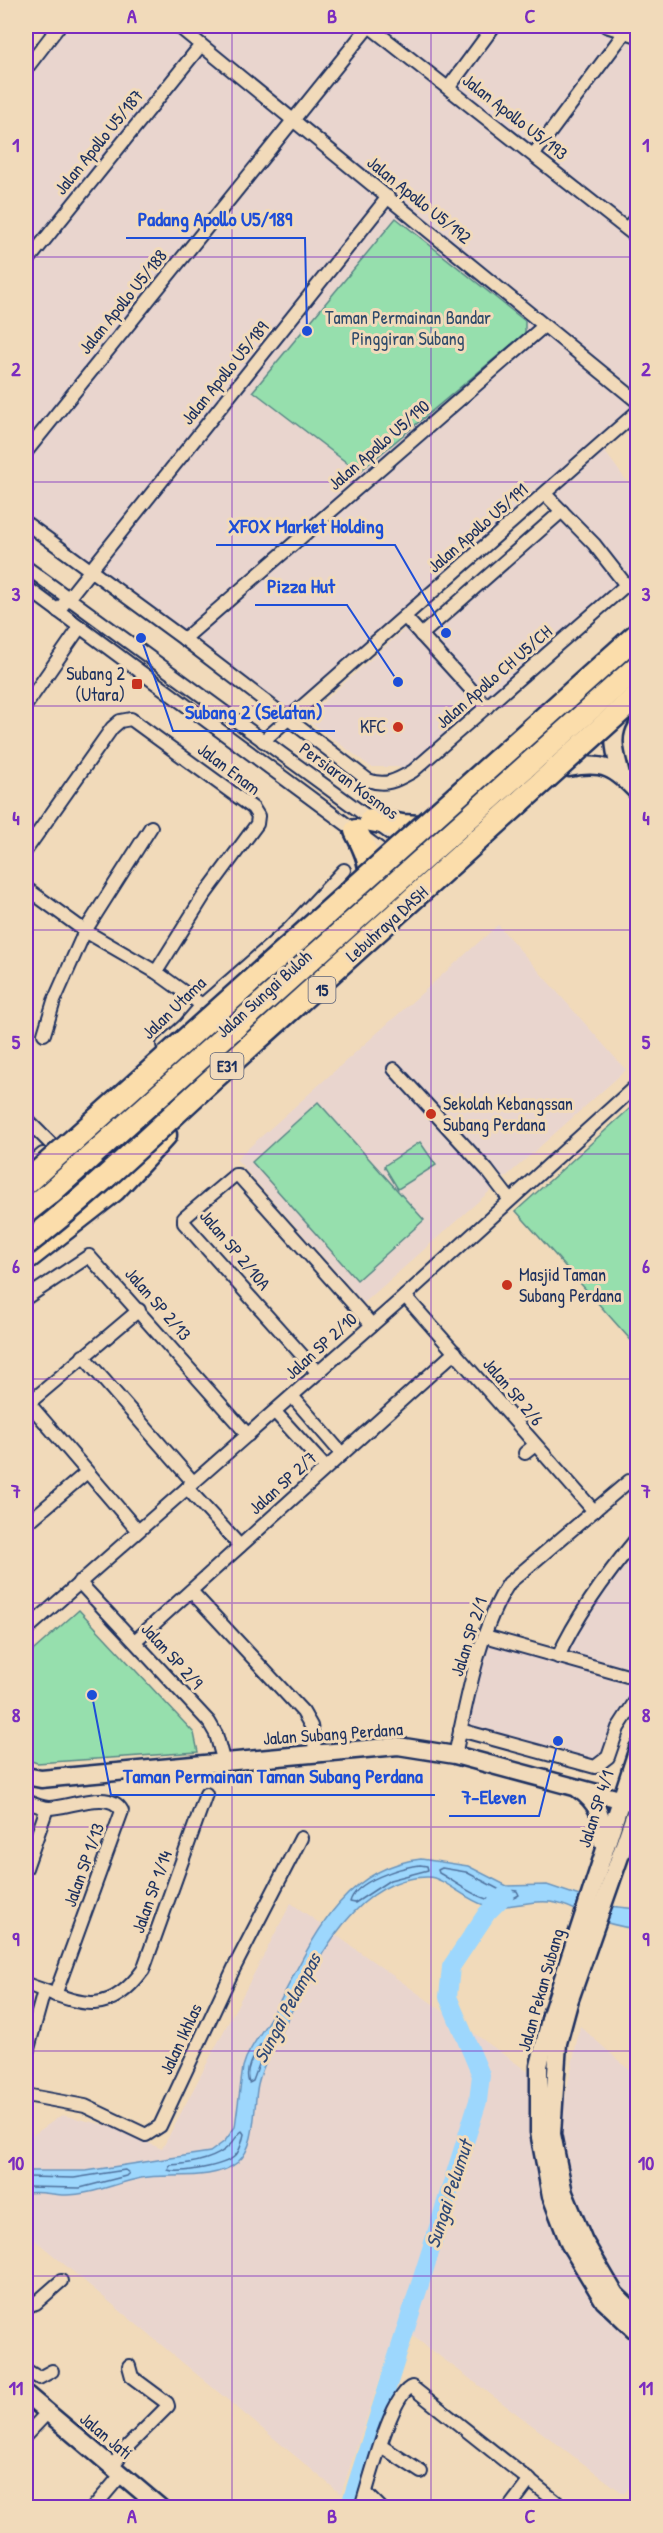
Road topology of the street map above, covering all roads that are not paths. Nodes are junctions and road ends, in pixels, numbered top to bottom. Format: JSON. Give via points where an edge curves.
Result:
{"nodes":[{"id":1,"x":59,"y":26,"type":"edge"},
{"id":2,"x":178,"y":26,"type":"edge"},
{"id":3,"x":369,"y":26,"type":"edge"},
{"id":4,"x":494,"y":26,"type":"edge"},
{"id":5,"x":606,"y":26,"type":"edge"},
{"id":6,"x":625,"y":32,"type":"junction"},
{"id":7,"x":638,"y":36,"type":"edge"},
{"id":8,"x":201,"y":45,"type":"junction"},
{"id":9,"x":26,"y":69,"type":"edge"},
{"id":10,"x":449,"y":87,"type":"junction"},
{"id":11,"x":294,"y":120,"type":"junction"},
{"id":12,"x":534,"y":154,"type":"junction"},
{"id":13,"x":388,"y":197,"type":"junction"},
{"id":14,"x":638,"y":215,"type":"edge"},
{"id":15,"x":627,"y":229,"type":"junction"},
{"id":16,"x":638,"y":238,"type":"edge"},
{"id":17,"x":26,"y":262,"type":"edge"},
{"id":18,"x":544,"y":326,"type":"junction"},
{"id":19,"x":638,"y":402,"type":"edge"},
{"id":20,"x":638,"y":411,"type":"edge"},
{"id":21,"x":26,"y":452,"type":"edge"},
{"id":22,"x":545,"y":494,"type":"junction"},
{"id":23,"x":562,"y":511,"type":"junction"},
{"id":24,"x":26,"y":523,"type":"edge"},
{"id":25,"x":26,"y":567,"type":"edge"},
{"id":26,"x":90,"y":571,"type":"junction"},
{"id":27,"x":26,"y":587,"type":"edge"},
{"id":28,"x":68,"y":598,"type":"junction"},
{"id":29,"x":58,"y":611,"type":"junction"},
{"id":30,"x":405,"y":617,"type":"junction"},
{"id":31,"x":80,"y":627,"type":"junction"},
{"id":32,"x":638,"y":633,"type":"edge"},
{"id":33,"x":421,"y":635,"type":"junction"},
{"id":34,"x":184,"y":639,"type":"junction"},
{"id":35,"x":638,"y":645,"type":"edge"},
{"id":36,"x":638,"y":659,"type":"edge"},
{"id":37,"x":638,"y":666,"type":"edge"},
{"id":38,"x":638,"y":695,"type":"edge"},
{"id":39,"x":587,"y":702,"type":"junction"},
{"id":40,"x":638,"y":703,"type":"edge"},
{"id":41,"x":26,"y":705,"type":"edge"},
{"id":42,"x":487,"y":707,"type":"junction"},
{"id":43,"x":287,"y":718,"type":"junction"},
{"id":44,"x":621,"y":718,"type":"junction"},
{"id":45,"x":263,"y":741,"type":"junction"},
{"id":46,"x":585,"y":752,"type":"junction"},
{"id":47,"x":568,"y":768,"type":"junction"},
{"id":48,"x":621,"y":775,"type":"junction"},
{"id":49,"x":638,"y":793,"type":"edge"},
{"id":50,"x":464,"y":814,"type":"junction"},
{"id":51,"x":364,"y":826,"type":"junction"},
{"id":52,"x":151,"y":827,"type":"dead end"},
{"id":53,"x":26,"y":850,"type":"edge"},
{"id":54,"x":411,"y":861,"type":"junction"},
{"id":55,"x":344,"y":870,"type":"dead end"},
{"id":56,"x":26,"y":888,"type":"edge"},
{"id":57,"x":432,"y":888,"type":"junction"},
{"id":58,"x":349,"y":917,"type":"junction"},
{"id":59,"x":85,"y":931,"type":"junction"},
{"id":60,"x":367,"y":950,"type":"junction"},
{"id":61,"x":156,"y":972,"type":"junction"},
{"id":62,"x":202,"y":1005,"type":"junction"},
{"id":63,"x":44,"y":1034,"type":"dead end"},
{"id":64,"x":394,"y":1069,"type":"dead end"},
{"id":65,"x":638,"y":1084,"type":"edge"},
{"id":66,"x":209,"y":1089,"type":"junction"},
{"id":67,"x":26,"y":1119,"type":"edge"},
{"id":68,"x":53,"y":1146,"type":"junction"},
{"id":69,"x":26,"y":1168,"type":"edge"},
{"id":70,"x":26,"y":1183,"type":"edge"},
{"id":71,"x":26,"y":1199,"type":"edge"},
{"id":72,"x":510,"y":1200,"type":"junction"},
{"id":73,"x":69,"y":1210,"type":"junction"},
{"id":74,"x":26,"y":1212,"type":"edge"},
{"id":75,"x":29,"y":1249,"type":"edge"},
{"id":76,"x":405,"y":1296,"type":"junction"},
{"id":77,"x":26,"y":1298,"type":"edge"},
{"id":78,"x":139,"y":1310,"type":"junction"},
{"id":79,"x":372,"y":1325,"type":"junction"},
{"id":80,"x":455,"y":1352,"type":"junction"},
{"id":81,"x":83,"y":1356,"type":"junction"},
{"id":82,"x":318,"y":1373,"type":"junction"},
{"id":83,"x":292,"y":1396,"type":"junction"},
{"id":84,"x":27,"y":1401,"type":"edge"},
{"id":85,"x":275,"y":1412,"type":"junction"},
{"id":86,"x":248,"y":1435,"type":"junction"},
{"id":87,"x":342,"y":1454,"type":"junction"},
{"id":88,"x":326,"y":1468,"type":"junction"},
{"id":89,"x":87,"y":1472,"type":"junction"},
{"id":90,"x":638,"y":1481,"type":"edge"},
{"id":91,"x":190,"y":1485,"type":"junction"},
{"id":92,"x":598,"y":1507,"type":"junction"},
{"id":93,"x":27,"y":1521,"type":"edge"},
{"id":94,"x":138,"y":1531,"type":"junction"},
{"id":95,"x":638,"y":1537,"type":"edge"},
{"id":96,"x":240,"y":1546,"type":"junction"},
{"id":97,"x":79,"y":1582,"type":"junction"},
{"id":98,"x":190,"y":1591,"type":"junction"},
{"id":99,"x":26,"y":1630,"type":"edge"},
{"id":100,"x":485,"y":1636,"type":"junction"},
{"id":101,"x":135,"y":1641,"type":"junction"},
{"id":102,"x":558,"y":1657,"type":"junction"},
{"id":103,"x":638,"y":1679,"type":"edge"},
{"id":104,"x":638,"y":1697,"type":"edge"},
{"id":105,"x":460,"y":1730,"type":"junction"},
{"id":106,"x":638,"y":1749,"type":"edge"},
{"id":107,"x":316,"y":1754,"type":"junction"},
{"id":108,"x":455,"y":1755,"type":"junction"},
{"id":109,"x":224,"y":1763,"type":"junction"},
{"id":110,"x":630,"y":1768,"type":"junction"},
{"id":111,"x":26,"y":1776,"type":"edge"},
{"id":112,"x":575,"y":1787,"type":"junction"},
{"id":113,"x":206,"y":1794,"type":"dead end"},
{"id":114,"x":621,"y":1799,"type":"junction"},
{"id":115,"x":26,"y":1801,"type":"edge"},
{"id":116,"x":638,"y":1805,"type":"edge"},
{"id":117,"x":47,"y":1808,"type":"junction"},
{"id":118,"x":301,"y":1838,"type":"dead end"},
{"id":119,"x":26,"y":1868,"type":"edge"},
{"id":120,"x":600,"y":1880,"type":"junction"},
{"id":121,"x":585,"y":1934,"type":"junction"},
{"id":122,"x":26,"y":1984,"type":"edge"},
{"id":123,"x":50,"y":1993,"type":"junction"},
{"id":124,"x":26,"y":2056,"type":"edge"},
{"id":125,"x":26,"y":2095,"type":"edge"},
{"id":126,"x":61,"y":2281,"type":"dead end"},
{"id":127,"x":26,"y":2306,"type":"edge"},
{"id":128,"x":638,"y":2316,"type":"edge"},
{"id":129,"x":638,"y":2333,"type":"edge"},
{"id":130,"x":129,"y":2366,"type":"dead end"},
{"id":131,"x":26,"y":2370,"type":"edge"},
{"id":132,"x":52,"y":2371,"type":"dead end"},
{"id":133,"x":26,"y":2394,"type":"edge"},
{"id":134,"x":47,"y":2413,"type":"junction"},
{"id":135,"x":26,"y":2435,"type":"edge"},
{"id":136,"x":381,"y":2446,"type":"junction"},
{"id":137,"x":117,"y":2471,"type":"junction"},
{"id":138,"x":421,"y":2472,"type":"dead end"},
{"id":139,"x":530,"y":2480,"type":"junction"},
{"id":140,"x":366,"y":2493,"type":"junction"},
{"id":141,"x":93,"y":2508,"type":"edge"},
{"id":142,"x":161,"y":2508,"type":"edge"},
{"id":143,"x":361,"y":2508,"type":"edge"},
{"id":144,"x":381,"y":2508,"type":"edge"},
{"id":145,"x":509,"y":2508,"type":"edge"},
{"id":146,"x":564,"y":2508,"type":"edge"}],
"edges":[{"from":1,"to":9,"type":"street"},
{"from":2,"to":8,"type":"street","name":"Jalan Apollo U5/192"},
{"from":3,"to":10,"type":"street","name":"Jalan Apollo U5/193"},
{"from":3,"to":11,"type":"street","name":"Jalan Apollo U5/188"},
{"from":4,"to":10,"type":"street"},
{"from":5,"to":6,"type":"street"},
{"from":6,"to":7,"type":"street"},
{"from":6,"to":12,"type":"street"},
{"from":8,"to":11,"type":"street","name":"Jalan Apollo U5/192"},
{"from":8,"to":17,"type":"street","name":"Jalan Apollo U5/187"},
{"from":10,"to":12,"type":"street","name":"Jalan Apollo U5/193"},
{"from":11,"to":13,"type":"street","name":"Jalan Apollo U5/192"},
{"from":11,"to":21,"type":"street","name":"Jalan Apollo U5/188"},
{"from":12,"to":15,"type":"street","name":"Jalan Apollo U5/193"},
{"from":13,"to":18,"type":"street","name":"Jalan Apollo U5/192"},
{"from":13,"to":26,"type":"street","name":"Jalan Apollo U5/189"},
{"from":14,"to":15,"type":"street"},
{"from":15,"to":16,"type":"street","name":"Jalan Apollo U5/193"},
{"from":18,"to":19,"type":"street","name":"Jalan Apollo U5/192"},
{"from":18,"to":34,"type":"street","name":"Jalan Apollo U5/190"},
{"from":20,"to":22,"type":"street","name":"Jalan Apollo U5/191"},
{"from":22,"to":23,"type":"street"},
{"from":22,"to":30,"type":"street","name":"Jalan Apollo U5/191"},
{"from":23,"to":33,"type":"street"},
{"from":23,"to":42,"type":"street","name":"Jalan Apollo CH U5/CH","via":[[626,585]]},
{"from":24,"to":26,"type":"street"},
{"from":25,"to":28,"type":"street","name":"Persiaran Kosmos"},
{"from":26,"to":28,"type":"street","name":"Jalan Apollo U5/189"},
{"from":26,"to":34,"type":"street"},
{"from":27,"to":29,"type":"street","name":"Persiaran Kosmos"},
{"from":28,"to":29,"type":"street","name":"Jalan Apollo U5/189"},
{"from":28,"to":45,"type":"street","name":"Persiaran Kosmos"},
{"from":29,"to":31,"type":"street","name":"Persiaran Kosmos"},
{"from":30,"to":33,"type":"street"},
{"from":30,"to":43,"type":"street","name":"Jalan Apollo U5/191"},
{"from":31,"to":41,"type":"street"},
{"from":31,"to":51,"type":"street","name":"Persiaran Kosmos"},
{"from":32,"to":70,"type":"highway","bridge":true},
{"from":33,"to":42,"type":"street"},
{"from":34,"to":43,"type":"street"},
{"from":35,"to":39,"type":"highway"},
{"from":36,"to":39,"type":"highway","name":"Jalan Sungai Buloh","number":"15"},
{"from":37,"to":74,"type":"highway","name":"Lebuhraya DASH","number":"E31","bridge":true},
{"from":38,"to":73,"type":"highway","name":"Lebuhraya DASH","number":"E31","bridge":true},
{"from":39,"to":50,"type":"highway","name":"Jalan Sungai Buloh","number":"15"},
{"from":40,"to":44,"type":"highway","name":"Jalan Sungai Buloh","number":"15"},
{"from":42,"to":43,"type":"street","name":"Jalan Apollo CH U5/CH","via":[[413,771],[379,784]]},
{"from":43,"to":45,"type":"street","name":"Jalan Apollo U5/191"},
{"from":44,"to":46,"type":"highway","name":"Jalan Sungai Buloh","number":"15"},
{"from":44,"to":48,"type":"main road","via":[[613,735]]},
{"from":45,"to":51,"type":"street","name":"Persiaran Kosmos"},
{"from":46,"to":47,"type":"highway","name":"Jalan Sungai Buloh","number":"15"},
{"from":46,"to":57,"type":"highway","name":"Jalan Sungai Buloh","number":"15"},
{"from":47,"to":48,"type":"main road","via":[[595,765]]},
{"from":47,"to":60,"type":"highway","name":"Jalan Sungai Buloh","number":"15"},
{"from":48,"to":49,"type":"main road"},
{"from":50,"to":51,"type":"highway","via":[[421,827]]},
{"from":50,"to":54,"type":"highway","name":"Jalan Sungai Buloh","number":"15"},
{"from":51,"to":54,"type":"street","name":"Persiaran Kosmos"},
{"from":51,"to":54,"type":"street","name":"Persiaran Kosmos"},
{"from":51,"to":58,"type":"highway","via":[[371,873],[368,887]]},
{"from":52,"to":59,"type":"street"},
{"from":53,"to":61,"type":"street","name":"Jalan Enam","via":[[120,721],[131,719],[253,808],[257,824],[203,897]]},
{"from":54,"to":57,"type":"street","via":[[418,882]]},
{"from":54,"to":57,"type":"street","via":[[426,866]]},
{"from":54,"to":58,"type":"highway","name":"Jalan Sungai Buloh","number":"15"},
{"from":55,"to":62,"type":"street","name":"Jalan Utama","via":[[289,929]]},
{"from":56,"to":59,"type":"street"},
{"from":57,"to":60,"type":"highway","name":"Jalan Sungai Buloh","number":"15"},
{"from":58,"to":71,"type":"highway","name":"Jalan Sungai Buloh","number":"15","via":[[67,1169]]},
{"from":59,"to":61,"type":"street"},
{"from":59,"to":63,"type":"street"},
{"from":60,"to":66,"type":"highway","name":"Jalan Sungai Buloh","number":"15"},
{"from":61,"to":62,"type":"street"},
{"from":62,"to":68,"type":"street","name":"Jalan Utama"},
{"from":64,"to":72,"type":"street"},
{"from":65,"to":72,"type":"street","name":"Jalan SP 2/10"},
{"from":66,"to":73,"type":"highway","name":"Jalan Sungai Buloh","number":"15"},
{"from":66,"to":75,"type":"highway","via":[[114,1190]]},
{"from":67,"to":68,"type":"street"},
{"from":68,"to":69,"type":"street","name":"Jalan Utama"},
{"from":72,"to":76,"type":"street","name":"Jalan SP 2/10"},
{"from":73,"to":75,"type":"highway","name":"Lebuhraya DASH","number":"E31","bridge":true},
{"from":76,"to":79,"type":"street","name":"Jalan SP 2/10"},
{"from":76,"to":80,"type":"street","name":"Jalan SP 2/6"},
{"from":77,"to":78,"type":"street","name":"Jalan SP 2/13","via":[[89,1256]]},
{"from":78,"to":81,"type":"street"},
{"from":78,"to":86,"type":"street","name":"Jalan SP 2/13"},
{"from":79,"to":82,"type":"street","name":"Jalan SP 2/10"},
{"from":79,"to":82,"type":"street","name":"Jalan SP 2/10A","via":[[238,1175],[184,1218]]},
{"from":80,"to":87,"type":"street","name":"Jalan SP 2/7"},
{"from":80,"to":92,"type":"street","name":"Jalan SP 2/6","via":[[530,1449]]},
{"from":81,"to":84,"type":"street"},
{"from":81,"to":91,"type":"street"},
{"from":82,"to":83,"type":"street","name":"Jalan SP 2/10"},
{"from":83,"to":85,"type":"street","name":"Jalan SP 2/10"},
{"from":83,"to":87,"type":"street"},
{"from":84,"to":89,"type":"street"},
{"from":85,"to":86,"type":"street","name":"Jalan SP 2/10"},
{"from":85,"to":88,"type":"street"},
{"from":86,"to":91,"type":"street","name":"Jalan SP 2/10"},
{"from":87,"to":88,"type":"street","name":"Jalan SP 2/7"},
{"from":88,"to":96,"type":"street","name":"Jalan SP 2/7"},
{"from":89,"to":93,"type":"street"},
{"from":89,"to":94,"type":"street"},
{"from":90,"to":92,"type":"street","name":"Jalan SP 2/1","via":[[629,1481]]},
{"from":91,"to":94,"type":"street","name":"Jalan SP 2/10"},
{"from":91,"to":96,"type":"street"},
{"from":92,"to":100,"type":"street","name":"Jalan SP 2/1","via":[[509,1583]]},
{"from":94,"to":97,"type":"street","name":"Jalan SP 2/10"},
{"from":95,"to":102,"type":"street","via":[[577,1621]]},
{"from":96,"to":98,"type":"street","name":"Jalan SP 2/7"},
{"from":97,"to":99,"type":"street","name":"Jalan SP 2/10"},
{"from":97,"to":101,"type":"street","name":"Jalan SP 2/9"},
{"from":98,"to":101,"type":"street","name":"Jalan SP 2/7"},
{"from":98,"to":107,"type":"street","via":[[303,1712],[311,1726]]},
{"from":100,"to":102,"type":"street"},
{"from":100,"to":105,"type":"street","name":"Jalan SP 2/1"},
{"from":101,"to":109,"type":"street","name":"Jalan SP 2/9","via":[[209,1722]]},
{"from":102,"to":103,"type":"street"},
{"from":104,"to":105,"type":"street","via":[[618,1728],[608,1757],[595,1767]]},
{"from":105,"to":108,"type":"street","name":"Jalan SP 2/1"},
{"from":106,"to":110,"type":"main road","name":"Jalan SP 4/1"},
{"from":107,"to":108,"type":"main road","name":"Jalan Subang Perdana","via":[[398,1746]]},
{"from":107,"to":109,"type":"main road","name":"Jalan Subang Perdana"},
{"from":108,"to":112,"type":"main road","name":"Jalan Subang Perdana"},
{"from":109,"to":111,"type":"main road","name":"Jalan Subang Perdana","via":[[41,1779]]},
{"from":110,"to":112,"type":"main road","via":[[606,1788]]},
{"from":110,"to":114,"type":"main road","name":"Jalan SP 4/1"},
{"from":112,"to":114,"type":"main road","name":"Jalan Subang Perdana"},
{"from":112,"to":120,"type":"main road","via":[[595,1804],[601,1817],[604,1830]]},
{"from":113,"to":123,"type":"street","name":"Jalan SP 1/14","via":[[143,1970],[120,1995],[105,2003],[92,2005]]},
{"from":114,"to":116,"type":"main road","name":"Jalan Subang Perdana"},
{"from":114,"to":120,"type":"main road","name":"Jalan SP 4/1"},
{"from":115,"to":117,"type":"street","name":"Jalan SP 1/13"},
{"from":116,"to":120,"type":"main road","name":"Jalan SP 4/1"},
{"from":117,"to":119,"type":"street"},
{"from":117,"to":123,"type":"street","name":"Jalan SP 1/13","via":[[104,1799],[116,1803],[122,1811]]},
{"from":118,"to":125,"type":"street","name":"Jalan Ikhlas","via":[[234,1968],[160,2126],[146,2135],[85,2106]]},
{"from":120,"to":121,"type":"main road","name":"Jalan Pekan Subang"},
{"from":121,"to":128,"type":"main road","name":"Jalan Pekan Subang","via":[[558,2043],[552,2134],[564,2193],[584,2241],[615,2294]]},
{"from":121,"to":129,"type":"main road","name":"Jalan Pekan Subang","via":[[551,2015],[539,2066],[539,2132],[551,2196],[569,2243],[604,2301]]},
{"from":122,"to":123,"type":"street"},
{"from":123,"to":124,"type":"street"},
{"from":126,"to":127,"type":"street","via":[[36,2303]]},
{"from":130,"to":137,"type":"street","via":[[132,2377],[168,2406],[132,2441]]},
{"from":131,"to":132,"type":"street","via":[[39,2378]]},
{"from":133,"to":134,"type":"main road","name":"Jalan Jati"},
{"from":134,"to":135,"type":"street"},
{"from":134,"to":137,"type":"main road","name":"Jalan Jati"},
{"from":136,"to":138,"type":"street"},
{"from":136,"to":139,"type":"street","via":[[399,2397],[412,2387]]},
{"from":136,"to":140,"type":"street"},
{"from":137,"to":141,"type":"street"},
{"from":137,"to":142,"type":"main road","name":"Jalan Jati"},
{"from":139,"to":145,"type":"street"},
{"from":139,"to":146,"type":"street"},
{"from":140,"to":143,"type":"street"},
{"from":140,"to":144,"type":"street"}]}
